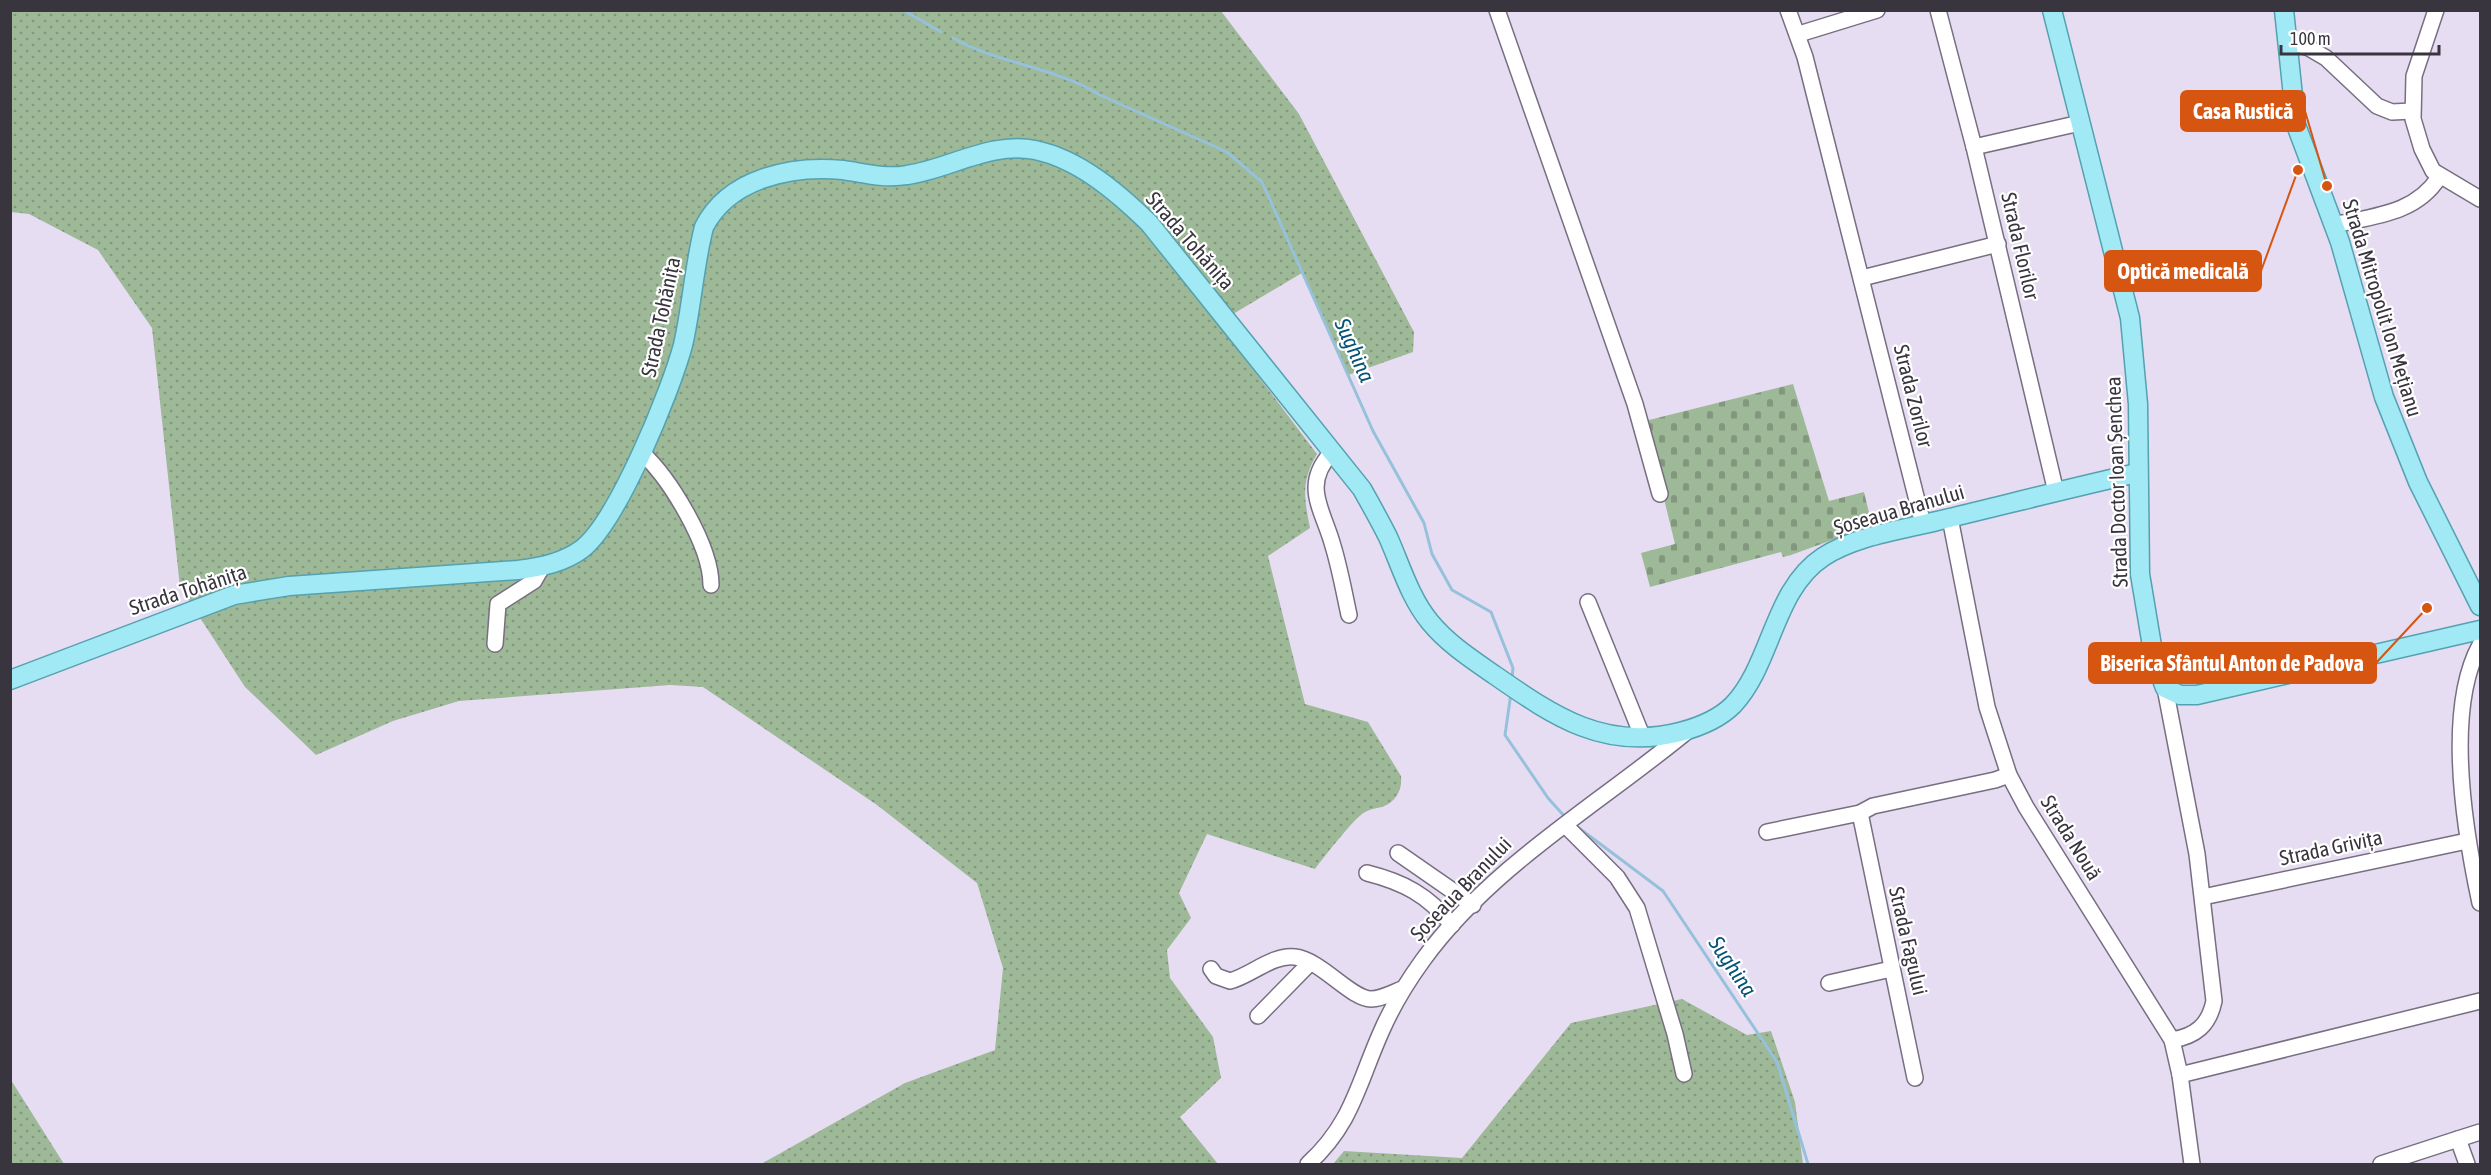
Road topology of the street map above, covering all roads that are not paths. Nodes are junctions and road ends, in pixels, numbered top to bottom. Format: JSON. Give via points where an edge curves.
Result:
{"nodes":[{"id":1,"x":1497,"y":10,"type":"edge"},
{"id":2,"x":1788,"y":10,"type":"edge"},
{"id":3,"x":1877,"y":10,"type":"edge"},
{"id":4,"x":1938,"y":10,"type":"edge"},
{"id":5,"x":2052,"y":10,"type":"edge"},
{"id":6,"x":2284,"y":10,"type":"edge"},
{"id":7,"x":2436,"y":10,"type":"edge"},
{"id":8,"x":1799,"y":34,"type":"junction"},
{"id":9,"x":2288,"y":41,"type":"junction"},
{"id":10,"x":2412,"y":111,"type":"junction"},
{"id":11,"x":2080,"y":123,"type":"junction"},
{"id":12,"x":1974,"y":147,"type":"junction"},
{"id":13,"x":2439,"y":177,"type":"junction"},
{"id":14,"x":2481,"y":200,"type":"edge"},
{"id":15,"x":2334,"y":225,"type":"junction"},
{"id":16,"x":1998,"y":244,"type":"junction"},
{"id":17,"x":1862,"y":278,"type":"junction"},
{"id":18,"x":1286,"y":394,"type":"joint"},
{"id":19,"x":641,"y":452,"type":"junction"},
{"id":20,"x":1332,"y":452,"type":"junction"},
{"id":21,"x":2137,"y":473,"type":"junction"},
{"id":22,"x":2056,"y":492,"type":"junction"},
{"id":23,"x":1660,"y":494,"type":"dead end"},
{"id":24,"x":1950,"y":518,"type":"junction"},
{"id":25,"x":1923,"y":524,"type":"junction"},
{"id":26,"x":542,"y":567,"type":"junction"},
{"id":27,"x":711,"y":585,"type":"dead end"},
{"id":28,"x":2476,"y":585,"type":"edge"},
{"id":29,"x":1588,"y":602,"type":"dead end"},
{"id":30,"x":2481,"y":606,"type":"edge"},
{"id":31,"x":1349,"y":615,"type":"dead end"},
{"id":32,"x":2481,"y":630,"type":"edge"},
{"id":33,"x":495,"y":644,"type":"dead end"},
{"id":34,"x":2481,"y":645,"type":"edge"},
{"id":35,"x":10,"y":680,"type":"edge"},
{"id":36,"x":2165,"y":688,"type":"junction"},
{"id":37,"x":1690,"y":729,"type":"junction"},
{"id":38,"x":1643,"y":738,"type":"junction"},
{"id":39,"x":2009,"y":775,"type":"junction"},
{"id":40,"x":1860,"y":813,"type":"junction"},
{"id":41,"x":1566,"y":826,"type":"junction"},
{"id":42,"x":1767,"y":832,"type":"dead end"},
{"id":43,"x":2467,"y":841,"type":"junction"},
{"id":44,"x":1398,"y":853,"type":"dead end"},
{"id":45,"x":1367,"y":873,"type":"dead end"},
{"id":46,"x":2203,"y":897,"type":"junction"},
{"id":47,"x":2481,"y":903,"type":"edge"},
{"id":48,"x":1473,"y":905,"type":"junction"},
{"id":49,"x":1452,"y":925,"type":"junction"},
{"id":50,"x":1311,"y":963,"type":"junction"},
{"id":51,"x":1211,"y":969,"type":"dead end"},
{"id":52,"x":1891,"y":969,"type":"junction"},
{"id":53,"x":1829,"y":982,"type":"dead end"},
{"id":54,"x":1402,"y":989,"type":"junction"},
{"id":55,"x":2481,"y":1001,"type":"edge"},
{"id":56,"x":1258,"y":1016,"type":"dead end"},
{"id":57,"x":2172,"y":1040,"type":"junction"},
{"id":58,"x":1684,"y":1074,"type":"dead end"},
{"id":59,"x":2180,"y":1075,"type":"junction"},
{"id":60,"x":1915,"y":1078,"type":"dead end"},
{"id":61,"x":2481,"y":1132,"type":"edge"},
{"id":62,"x":2458,"y":1139,"type":"junction"},
{"id":63,"x":1308,"y":1164,"type":"edge"},
{"id":64,"x":2192,"y":1164,"type":"edge"},
{"id":65,"x":2381,"y":1164,"type":"edge"},
{"id":66,"x":2467,"y":1164,"type":"edge"}],
"edges":[{"from":1,"to":23,"type":"street","via":[[1640,417]]},
{"from":2,"to":8,"type":"street","name":"Strada Zorilor"},
{"from":3,"to":8,"type":"street"},
{"from":4,"to":12,"type":"street","name":"Strada Florilor"},
{"from":5,"to":11,"type":"main road","name":"Strada Doctor Ioan Șenchea"},
{"from":6,"to":9,"type":"main road","name":"Strada Mitropolit Ion Mețianu"},
{"from":7,"to":10,"type":"street","via":[[2417,61]]},
{"from":8,"to":17,"type":"street","name":"Strada Zorilor"},
{"from":9,"to":10,"type":"street","via":[[2326,58],[2376,106],[2392,112]]},
{"from":9,"to":15,"type":"main road","name":"Strada Mitropolit Ion Mețianu","via":[[2296,125]]},
{"from":10,"to":13,"type":"street","via":[[2422,149]]},
{"from":11,"to":12,"type":"street"},
{"from":11,"to":21,"type":"main road","name":"Strada Doctor Ioan Șenchea","via":[[2130,318],[2136,374]]},
{"from":12,"to":16,"type":"street","name":"Strada Florilor"},
{"from":13,"to":14,"type":"street"},
{"from":13,"to":15,"type":"street","via":[[2415,203]]},
{"from":15,"to":28,"type":"main road","name":"Strada Mitropolit Ion Mețianu","via":[[2394,425],[2418,482]]},
{"from":16,"to":17,"type":"street"},
{"from":16,"to":22,"type":"street","name":"Strada Florilor"},
{"from":17,"to":25,"type":"street","name":"Strada Zorilor"},
{"from":18,"to":19,"type":"main road","name":"Strada Tohănița","via":[[1177,256],[1130,205],[1064,160],[1036,150],[1013,148],[904,176],[826,170],[783,173],[754,182],[726,198],[704,227],[681,352]]},
{"from":18,"to":20,"type":"main road","name":"Șoseaua Branului"},
{"from":19,"to":26,"type":"main road","name":"Strada Tohănița","via":[[595,536],[575,554]]},
{"from":19,"to":27,"type":"street","via":[[664,477],[702,543],[708,556]]},
{"from":20,"to":31,"type":"street","via":[[1319,469],[1315,491]]},
{"from":20,"to":38,"type":"main road","name":"Șoseaua Branului","via":[[1376,513],[1428,620],[1455,647],[1554,714],[1594,732]]},
{"from":21,"to":22,"type":"main road","name":"Șoseaua Branului"},
{"from":21,"to":36,"type":"main road","name":"Strada Doctor Ioan Șenchea","via":[[2140,574],[2154,658]]},
{"from":22,"to":24,"type":"main road","name":"Șoseaua Branului"},
{"from":24,"to":25,"type":"main road","name":"Șoseaua Branului"},
{"from":24,"to":39,"type":"street","name":"Strada Nouă","via":[[1987,707]]},
{"from":25,"to":37,"type":"main road","name":"Șoseaua Branului","via":[[1823,556],[1792,593],[1741,695],[1720,716]]},
{"from":26,"to":33,"type":"street","via":[[534,581],[498,604]]},
{"from":26,"to":35,"type":"main road","name":"Strada Tohănița","via":[[289,586],[234,595]]},
{"from":28,"to":30,"type":"main road","name":"Strada Mitropolit Ion Mețianu"},
{"from":29,"to":38,"type":"street"},
{"from":32,"to":36,"type":"main road","via":[[2197,695],[2180,695]]},
{"from":34,"to":43,"type":"street","via":[[2470,672],[2463,717],[2461,783]]},
{"from":36,"to":46,"type":"street","name":"Strada Doctor Ioan Șenchea"},
{"from":37,"to":38,"type":"main road","name":"Șoseaua Branului"},
{"from":37,"to":41,"type":"street","name":"Șoseaua Branului"},
{"from":39,"to":40,"type":"street","via":[[1873,806]]},
{"from":39,"to":57,"type":"street","name":"Strada Nouă"},
{"from":40,"to":42,"type":"street"},
{"from":40,"to":52,"type":"street","name":"Strada Fagului"},
{"from":41,"to":48,"type":"street","name":"Șoseaua Branului","via":[[1524,856]]},
{"from":41,"to":58,"type":"street","via":[[1617,877],[1637,908],[1676,1034]]},
{"from":43,"to":46,"type":"street","name":"Strada Grivița"},
{"from":43,"to":47,"type":"street"},
{"from":44,"to":48,"type":"street"},
{"from":45,"to":49,"type":"street","via":[[1393,879],[1420,893]]},
{"from":46,"to":57,"type":"street","name":"Strada Doctor Ioan Șenchea","via":[[2214,989],[2212,1011],[2200,1030]]},
{"from":48,"to":49,"type":"street","name":"Șoseaua Branului"},
{"from":49,"to":54,"type":"street","name":"Șoseaua Branului"},
{"from":50,"to":51,"type":"street","via":[[1297,957],[1282,958],[1230,981],[1216,976]]},
{"from":50,"to":54,"type":"street","via":[[1365,998],[1382,998]]},
{"from":50,"to":56,"type":"street"},
{"from":52,"to":53,"type":"street"},
{"from":52,"to":60,"type":"street","name":"Strada Fagului"},
{"from":54,"to":63,"type":"street","name":"Șoseaua Branului","via":[[1347,1117],[1328,1145]]},
{"from":55,"to":59,"type":"street"},
{"from":57,"to":59,"type":"street","name":"Strada Nouă"},
{"from":59,"to":64,"type":"street","name":"Strada Nouă"},
{"from":61,"to":62,"type":"street"},
{"from":62,"to":65,"type":"street"},
{"from":62,"to":66,"type":"street"}]}
